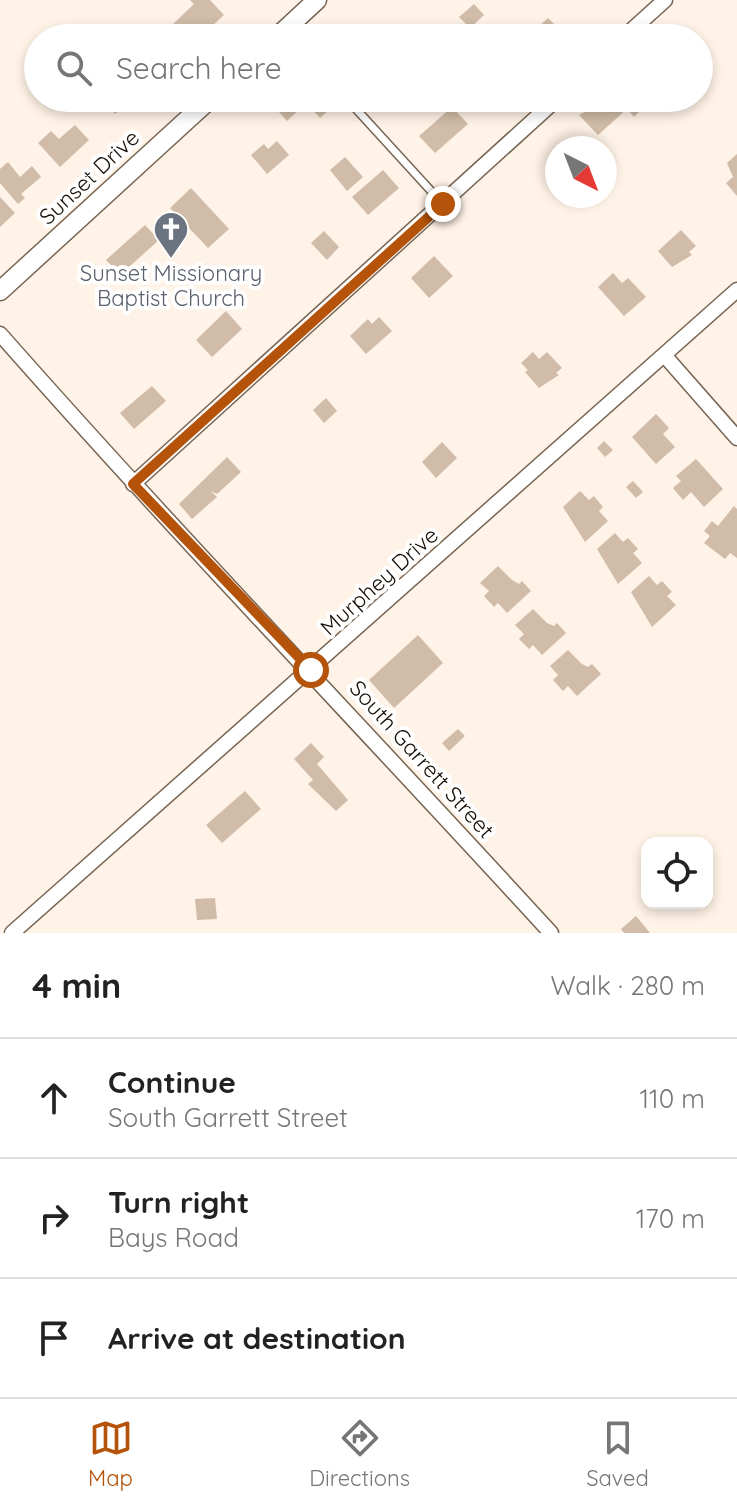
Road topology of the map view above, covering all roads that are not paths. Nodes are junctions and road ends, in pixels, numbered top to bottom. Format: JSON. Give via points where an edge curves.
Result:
{"nodes":[{"id":1,"x":317,"y":0,"type":"edge"},
{"id":2,"x":665,"y":0,"type":"edge"},
{"id":3,"x":294,"y":24,"type":"edge"},
{"id":4,"x":638,"y":24,"type":"edge"},
{"id":5,"x":196,"y":112,"type":"edge"},
{"id":6,"x":359,"y":112,"type":"edge"},
{"id":7,"x":543,"y":112,"type":"edge"},
{"id":8,"x":443,"y":204,"type":"junction"},
{"id":9,"x":737,"y":290,"type":"edge"},
{"id":10,"x":0,"y":291,"type":"edge"},
{"id":11,"x":0,"y":334,"type":"edge"},
{"id":12,"x":665,"y":356,"type":"junction"},
{"id":13,"x":737,"y":438,"type":"edge"},
{"id":14,"x":133,"y":484,"type":"junction"},
{"id":15,"x":311,"y":670,"type":"junction"},
{"id":16,"x":12,"y":933,"type":"edge"},
{"id":17,"x":551,"y":933,"type":"edge"}],
"edges":[{"from":1,"to":3,"type":"street"},
{"from":2,"to":4,"type":"street"},
{"from":5,"to":10,"type":"street","name":"Sunset Drive"},
{"from":6,"to":8,"type":"lane"},
{"from":7,"to":8,"type":"street"},
{"from":8,"to":14,"type":"street"},
{"from":9,"to":12,"type":"street","name":"Murphey Drive"},
{"from":11,"to":14,"type":"street","name":"South Garrett Street"},
{"from":12,"to":13,"type":"street"},
{"from":12,"to":15,"type":"street","name":"Murphey Drive"},
{"from":14,"to":15,"type":"street","name":"South Garrett Street"},
{"from":15,"to":16,"type":"street","name":"Murphey Drive"},
{"from":15,"to":17,"type":"street","name":"South Garrett Street"}]}
